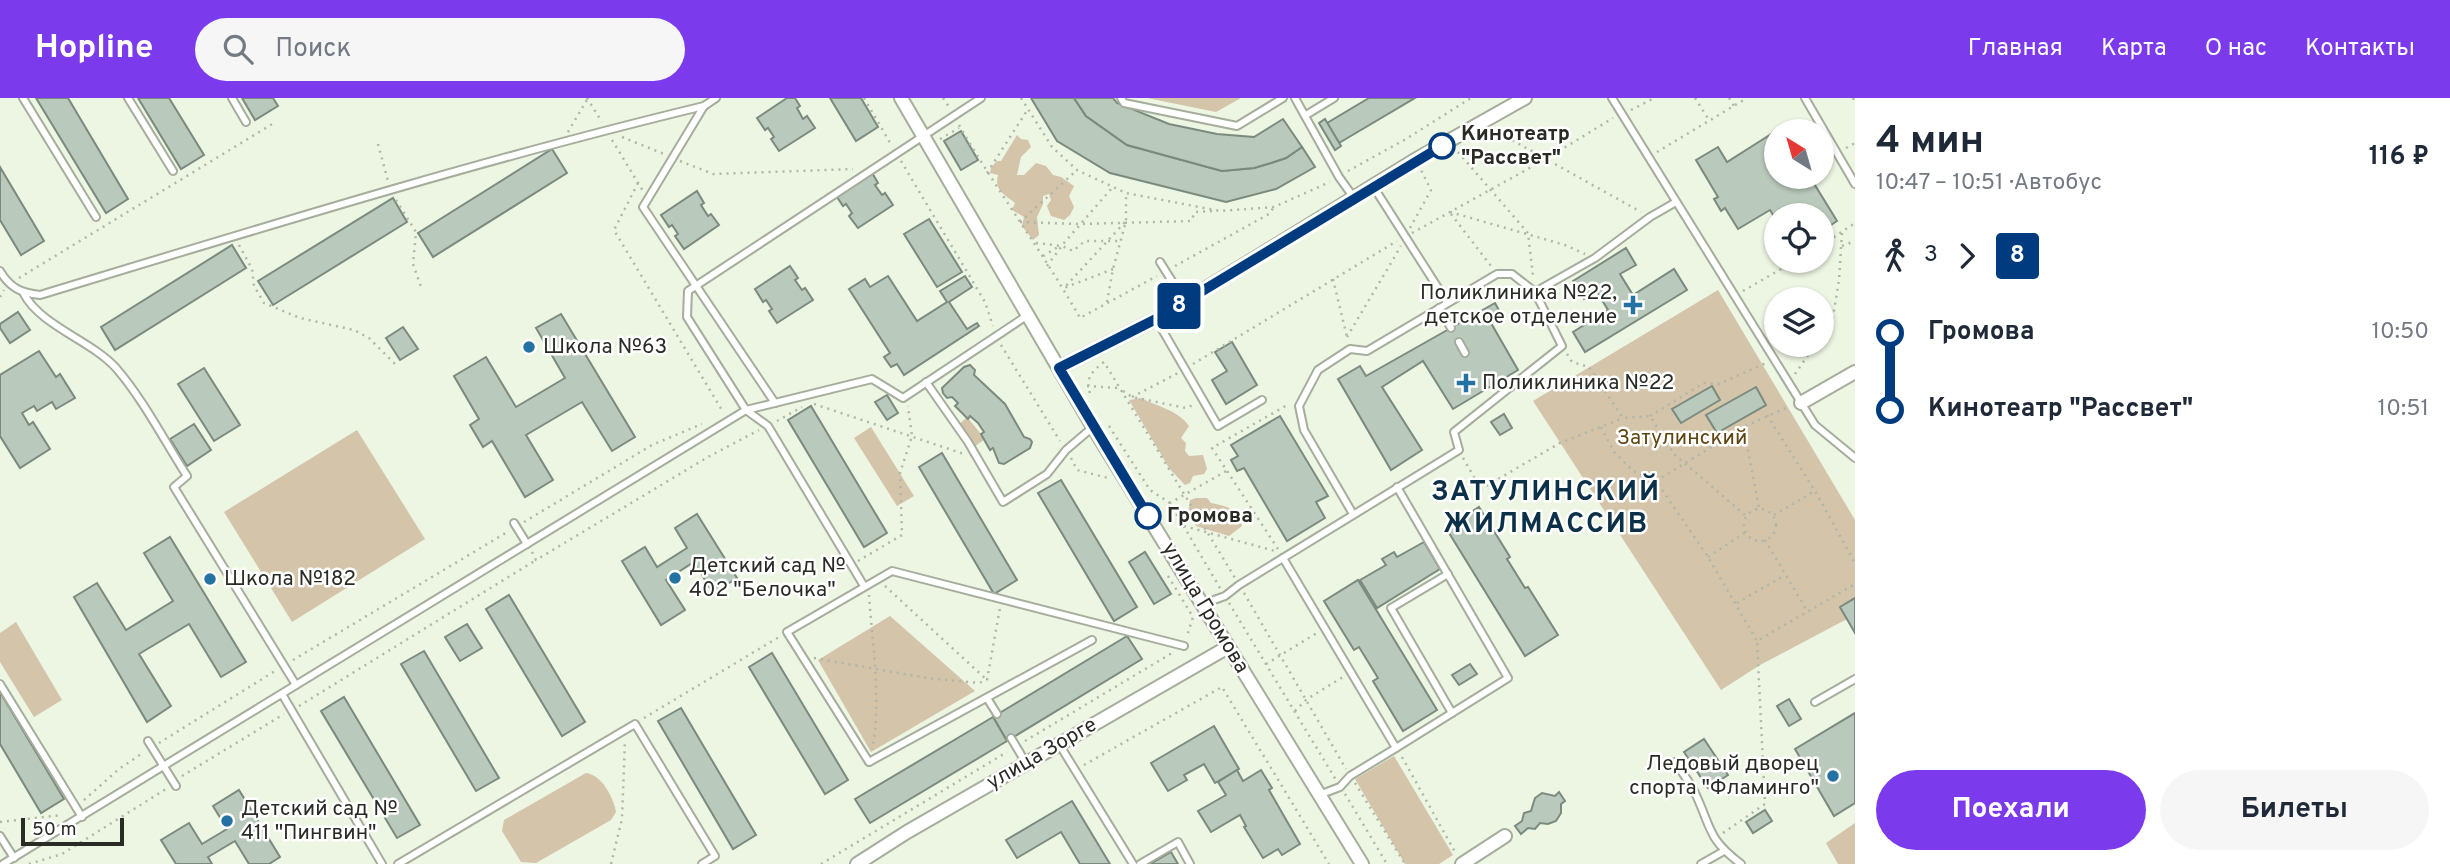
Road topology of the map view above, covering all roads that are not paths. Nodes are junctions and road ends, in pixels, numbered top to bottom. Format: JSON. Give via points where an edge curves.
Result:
{"nodes":[{"id":1,"x":23,"y":98,"type":"edge"},
{"id":2,"x":128,"y":98,"type":"edge"},
{"id":3,"x":232,"y":98,"type":"edge"},
{"id":4,"x":716,"y":98,"type":"edge"},
{"id":5,"x":901,"y":98,"type":"edge"},
{"id":6,"x":981,"y":98,"type":"edge"},
{"id":7,"x":1121,"y":98,"type":"edge"},
{"id":8,"x":1283,"y":98,"type":"edge"},
{"id":9,"x":1295,"y":98,"type":"edge"},
{"id":10,"x":1334,"y":98,"type":"edge"},
{"id":11,"x":1525,"y":98,"type":"edge"},
{"id":12,"x":1612,"y":98,"type":"edge"},
{"id":13,"x":1805,"y":98,"type":"edge"},
{"id":14,"x":704,"y":106,"type":"junction"},
{"id":15,"x":1306,"y":115,"type":"junction"},
{"id":16,"x":246,"y":122,"type":"dead end"},
{"id":17,"x":923,"y":136,"type":"junction"},
{"id":18,"x":173,"y":171,"type":"dead end"},
{"id":19,"x":1855,"y":184,"type":"edge"},
{"id":20,"x":1373,"y":186,"type":"junction"},
{"id":21,"x":1354,"y":198,"type":"junction"},
{"id":22,"x":1675,"y":202,"type":"junction"},
{"id":23,"x":96,"y":217,"type":"dead end"},
{"id":24,"x":1160,"y":262,"type":"dead end"},
{"id":25,"x":0,"y":271,"type":"edge"},
{"id":26,"x":4,"y":285,"type":"edge"},
{"id":27,"x":696,"y":286,"type":"junction"},
{"id":28,"x":1535,"y":292,"type":"junction"},
{"id":29,"x":24,"y":294,"type":"junction"},
{"id":30,"x":1185,"y":302,"type":"junction"},
{"id":31,"x":1447,"y":303,"type":"junction"},
{"id":32,"x":1439,"y":308,"type":"junction"},
{"id":33,"x":1028,"y":315,"type":"junction"},
{"id":34,"x":1156,"y":319,"type":"junction"},
{"id":35,"x":1451,"y":328,"type":"dead end"},
{"id":36,"x":1459,"y":342,"type":"dead end"},
{"id":37,"x":1465,"y":353,"type":"dead end"},
{"id":38,"x":1059,"y":368,"type":"junction"},
{"id":39,"x":1855,"y":372,"type":"edge"},
{"id":40,"x":926,"y":382,"type":"junction"},
{"id":41,"x":1262,"y":400,"type":"dead end"},
{"id":42,"x":775,"y":403,"type":"junction"},
{"id":43,"x":1801,"y":403,"type":"junction"},
{"id":44,"x":746,"y":410,"type":"junction"},
{"id":45,"x":1093,"y":427,"type":"junction"},
{"id":46,"x":1855,"y":458,"type":"edge"},
{"id":47,"x":1397,"y":487,"type":"junction"},
{"id":48,"x":1353,"y":514,"type":"junction"},
{"id":49,"x":515,"y":525,"type":"road end"},
{"id":50,"x":527,"y":544,"type":"junction"},
{"id":51,"x":1283,"y":558,"type":"junction"},
{"id":52,"x":1448,"y":574,"type":"junction"},
{"id":53,"x":866,"y":585,"type":"junction"},
{"id":54,"x":1203,"y":604,"type":"junction"},
{"id":55,"x":1092,"y":640,"type":"dead end"},
{"id":56,"x":1184,"y":646,"type":"road end"},
{"id":57,"x":1228,"y":647,"type":"junction"},
{"id":58,"x":1855,"y":678,"type":"edge"},
{"id":59,"x":0,"y":684,"type":"edge"},
{"id":60,"x":296,"y":685,"type":"junction"},
{"id":61,"x":282,"y":694,"type":"junction"},
{"id":62,"x":986,"y":698,"type":"junction"},
{"id":63,"x":1815,"y":702,"type":"dead end"},
{"id":64,"x":1452,"y":713,"type":"junction"},
{"id":65,"x":997,"y":714,"type":"dead end"},
{"id":66,"x":1011,"y":738,"type":"dead end"},
{"id":67,"x":148,"y":741,"type":"dead end"},
{"id":68,"x":1059,"y":744,"type":"junction"},
{"id":69,"x":1396,"y":748,"type":"junction"},
{"id":70,"x":1675,"y":762,"type":"dead end"},
{"id":71,"x":1027,"y":763,"type":"junction"},
{"id":72,"x":164,"y":767,"type":"junction"},
{"id":73,"x":175,"y":784,"type":"road end"},
{"id":74,"x":1319,"y":794,"type":"junction"},
{"id":75,"x":81,"y":815,"type":"junction"},
{"id":76,"x":0,"y":836,"type":"edge"},
{"id":77,"x":1505,"y":836,"type":"dead end"},
{"id":78,"x":1724,"y":851,"type":"junction"},
{"id":79,"x":14,"y":858,"type":"junction"},
{"id":80,"x":6,"y":863,"type":"edge"},
{"id":81,"x":382,"y":864,"type":"edge"},
{"id":82,"x":398,"y":864,"type":"edge"},
{"id":83,"x":702,"y":864,"type":"edge"},
{"id":84,"x":857,"y":864,"type":"edge"},
{"id":85,"x":1133,"y":864,"type":"edge"},
{"id":86,"x":1140,"y":864,"type":"edge"},
{"id":87,"x":1190,"y":864,"type":"edge"},
{"id":88,"x":1362,"y":864,"type":"edge"},
{"id":89,"x":1462,"y":864,"type":"edge"},
{"id":90,"x":1701,"y":864,"type":"edge"},
{"id":91,"x":1741,"y":864,"type":"edge"}],
"edges":[{"from":1,"to":23,"type":"lane"},
{"from":2,"to":18,"type":"lane"},
{"from":3,"to":16,"type":"lane"},
{"from":4,"to":14,"type":"lane"},
{"from":5,"to":17,"type":"street","name":"улица Громова"},
{"from":6,"to":17,"type":"lane"},
{"from":7,"to":8,"type":"lane","via":[[1124,103],[1237,126]]},
{"from":9,"to":15,"type":"lane"},
{"from":10,"to":15,"type":"lane"},
{"from":11,"to":20,"type":"street"},
{"from":12,"to":22,"type":"lane"},
{"from":13,"to":19,"type":"lane"},
{"from":14,"to":27,"type":"lane","via":[[643,207]]},
{"from":14,"to":29,"type":"lane","via":[[390,189],[40,295]]},
{"from":15,"to":21,"type":"lane"},
{"from":17,"to":27,"type":"lane"},
{"from":17,"to":33,"type":"street","name":"улица Громова"},
{"from":20,"to":21,"type":"street"},
{"from":20,"to":31,"type":"lane"},
{"from":21,"to":30,"type":"street"},
{"from":22,"to":28,"type":"lane","via":[[1595,258]]},
{"from":22,"to":43,"type":"lane"},
{"from":24,"to":30,"type":"lane"},
{"from":25,"to":26,"type":"lane"},
{"from":26,"to":29,"type":"lane"},
{"from":27,"to":42,"type":"lane"},
{"from":27,"to":44,"type":"lane","via":[[688,291],[687,317]]},
{"from":28,"to":31,"type":"lane","via":[[1512,274],[1497,274]]},
{"from":28,"to":47,"type":"lane","via":[[1562,346],[1454,432],[1459,450]]},
{"from":29,"to":60,"type":"lane","via":[[43,314],[115,367],[141,403],[187,476],[174,487]]},
{"from":30,"to":34,"type":"street"},
{"from":31,"to":32,"type":"lane"},
{"from":32,"to":35,"type":"lane"},
{"from":32,"to":48,"type":"lane","via":[[1367,351],[1350,349],[1318,370],[1299,406],[1304,430]]},
{"from":33,"to":38,"type":"street","name":"улица Громова"},
{"from":33,"to":40,"type":"lane"},
{"from":34,"to":38,"type":"street"},
{"from":34,"to":41,"type":"lane","via":[[1218,426]]},
{"from":36,"to":37,"type":"lane"},
{"from":38,"to":45,"type":"street","name":"улица Громова"},
{"from":39,"to":43,"type":"street"},
{"from":40,"to":42,"type":"lane","via":[[903,398],[872,379]]},
{"from":40,"to":45,"type":"lane","via":[[1003,502],[1047,474]]},
{"from":42,"to":44,"type":"lane"},
{"from":43,"to":46,"type":"lane","via":[[1815,425]]},
{"from":44,"to":50,"type":"lane","via":[[726,418]]},
{"from":44,"to":53,"type":"lane","via":[[768,426]]},
{"from":45,"to":54,"type":"street","name":"улица Громова"},
{"from":47,"to":48,"type":"lane"},
{"from":47,"to":52,"type":"lane"},
{"from":48,"to":51,"type":"lane"},
{"from":49,"to":50,"type":"lane"},
{"from":50,"to":60,"type":"lane"},
{"from":51,"to":54,"type":"lane","via":[[1225,596]]},
{"from":51,"to":69,"type":"lane"},
{"from":52,"to":64,"type":"lane","via":[[1508,678]]},
{"from":52,"to":64,"type":"lane","via":[[1391,608]]},
{"from":53,"to":56,"type":"lane","via":[[892,571]]},
{"from":53,"to":62,"type":"lane","via":[[787,632],[869,762]]},
{"from":54,"to":57,"type":"street","name":"улица Громова"},
{"from":55,"to":62,"type":"lane"},
{"from":57,"to":68,"type":"street","name":"улица Зорге"},
{"from":57,"to":74,"type":"street","name":"улица Громова"},
{"from":58,"to":63,"type":"lane"},
{"from":59,"to":75,"type":"lane"},
{"from":60,"to":61,"type":"lane"},
{"from":61,"to":72,"type":"lane"},
{"from":61,"to":81,"type":"lane"},
{"from":62,"to":65,"type":"lane"},
{"from":64,"to":69,"type":"lane"},
{"from":66,"to":71,"type":"lane"},
{"from":67,"to":72,"type":"lane"},
{"from":68,"to":71,"type":"street","name":"улица Зорге"},
{"from":68,"to":85,"type":"lane"},
{"from":69,"to":74,"type":"lane","via":[[1340,787]]},
{"from":70,"to":78,"type":"lane"},
{"from":71,"to":84,"type":"street","name":"улица Зорге"},
{"from":72,"to":73,"type":"lane"},
{"from":72,"to":75,"type":"lane"},
{"from":74,"to":88,"type":"street","name":"улица Громова"},
{"from":75,"to":79,"type":"lane"},
{"from":76,"to":79,"type":"lane"},
{"from":77,"to":89,"type":"street"},
{"from":78,"to":90,"type":"lane"},
{"from":78,"to":91,"type":"lane"},
{"from":79,"to":80,"type":"lane"},
{"from":82,"to":83,"type":"lane","via":[[635,724],[715,856]]},
{"from":86,"to":87,"type":"lane","via":[[1178,842]]}]}
